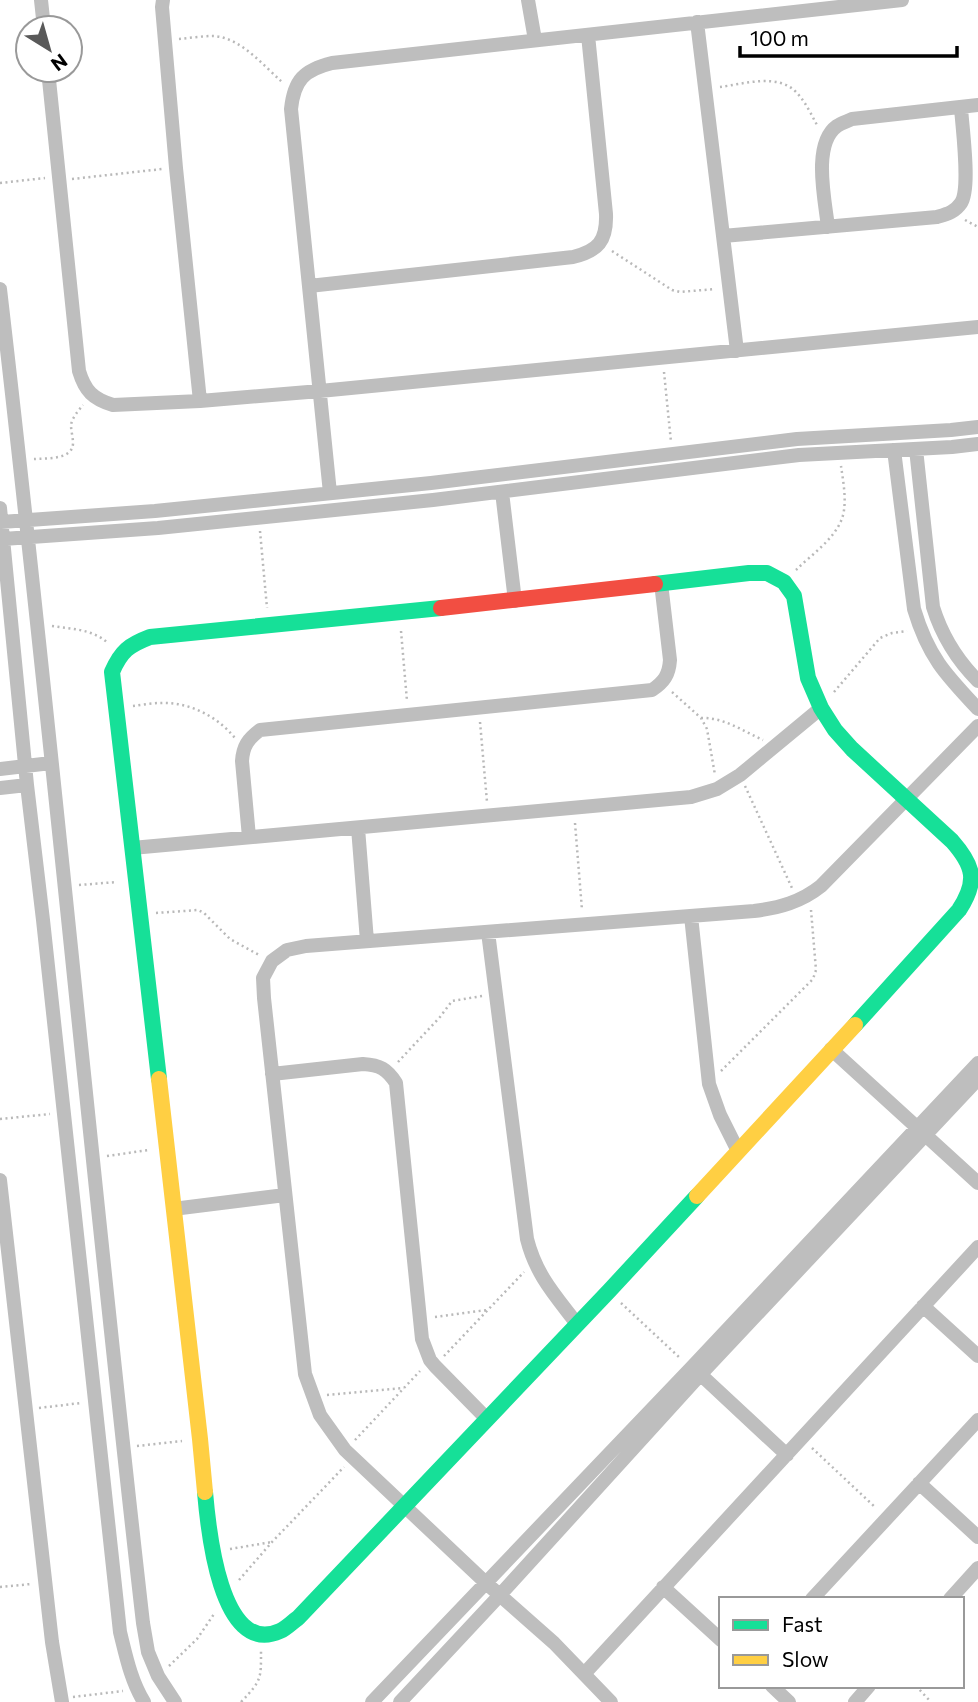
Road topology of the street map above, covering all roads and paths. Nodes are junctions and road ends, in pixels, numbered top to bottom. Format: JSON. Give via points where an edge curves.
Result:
{"nodes":[{"id":1,"x":163,"y":0,"type":"edge"},
{"id":2,"x":528,"y":0,"type":"edge"},
{"id":3,"x":902,"y":0,"type":"edge"},
{"id":4,"x":697,"y":22,"type":"junction"},
{"id":5,"x":588,"y":34,"type":"junction"},
{"id":6,"x":535,"y":40,"type":"junction"},
{"id":7,"x":165,"y":41,"type":"junction"},
{"id":8,"x":50,"y":84,"type":"edge"},
{"id":9,"x":705,"y":89,"type":"junction"},
{"id":10,"x":293,"y":92,"type":"junction"},
{"id":11,"x":978,"y":105,"type":"edge"},
{"id":12,"x":961,"y":107,"type":"junction"},
{"id":13,"x":825,"y":141,"type":"junction"},
{"id":14,"x":176,"y":168,"type":"junction"},
{"id":15,"x":60,"y":178,"type":"junction"},
{"id":16,"x":0,"y":183,"type":"edge"},
{"id":17,"x":828,"y":227,"type":"junction"},
{"id":18,"x":723,"y":236,"type":"junction"},
{"id":19,"x":600,"y":244,"type":"junction"},
{"id":20,"x":309,"y":286,"type":"junction"},
{"id":21,"x":729,"y":287,"type":"junction"},
{"id":22,"x":0,"y":289,"type":"edge"},
{"id":23,"x":978,"y":327,"type":"edge"},
{"id":24,"x":737,"y":351,"type":"junction"},
{"id":25,"x":663,"y":358,"type":"junction"},
{"id":26,"x":320,"y":391,"type":"junction"},
{"id":27,"x":90,"y":394,"type":"junction"},
{"id":28,"x":200,"y":401,"type":"junction"},
{"id":29,"x":978,"y":427,"type":"edge"},
{"id":30,"x":951,"y":430,"type":"junction"},
{"id":31,"x":978,"y":444,"type":"edge"},
{"id":32,"x":951,"y":447,"type":"junction"},
{"id":33,"x":916,"y":449,"type":"junction"},
{"id":34,"x":894,"y":450,"type":"junction"},
{"id":35,"x":840,"y":453,"type":"junction"},
{"id":36,"x":672,"y":455,"type":"junction"},
{"id":37,"x":20,"y":460,"type":"junction"},
{"id":38,"x":431,"y":483,"type":"junction"},
{"id":39,"x":502,"y":492,"type":"junction"},
{"id":40,"x":330,"y":493,"type":"junction"},
{"id":41,"x":433,"y":500,"type":"junction"},
{"id":42,"x":1,"y":515,"type":"edge"},
{"id":43,"x":258,"y":517,"type":"junction"},
{"id":44,"x":27,"y":520,"type":"junction"},
{"id":45,"x":28,"y":537,"type":"junction"},
{"id":46,"x":3,"y":539,"type":"junction"},
{"id":47,"x":783,"y":582,"type":"junction"},
{"id":48,"x":661,"y":583,"type":"junction"},
{"id":49,"x":514,"y":601,"type":"junction"},
{"id":50,"x":399,"y":612,"type":"junction"},
{"id":51,"x":37,"y":624,"type":"junction"},
{"id":52,"x":269,"y":625,"type":"junction"},
{"id":53,"x":920,"y":629,"type":"junction"},
{"id":54,"x":119,"y":656,"type":"junction"},
{"id":55,"x":978,"y":681,"type":"edge"},
{"id":56,"x":662,"y":683,"type":"junction"},
{"id":57,"x":116,"y":708,"type":"junction"},
{"id":58,"x":479,"y":708,"type":"junction"},
{"id":59,"x":821,"y":708,"type":"junction"},
{"id":60,"x":978,"y":709,"type":"edge"},
{"id":61,"x":409,"y":715,"type":"junction"},
{"id":62,"x":701,"y":718,"type":"junction"},
{"id":63,"x":978,"y":726,"type":"edge"},
{"id":64,"x":776,"y":747,"type":"junction"},
{"id":65,"x":243,"y":749,"type":"junction"},
{"id":66,"x":51,"y":763,"type":"junction"},
{"id":67,"x":26,"y":766,"type":"junction"},
{"id":68,"x":0,"y":769,"type":"edge"},
{"id":69,"x":740,"y":775,"type":"junction"},
{"id":70,"x":27,"y":785,"type":"junction"},
{"id":71,"x":0,"y":788,"type":"edge"},
{"id":72,"x":717,"y":789,"type":"junction"},
{"id":73,"x":907,"y":799,"type":"junction"},
{"id":74,"x":574,"y":808,"type":"junction"},
{"id":75,"x":488,"y":816,"type":"junction"},
{"id":76,"x":358,"y":828,"type":"junction"},
{"id":77,"x":249,"y":837,"type":"junction"},
{"id":78,"x":132,"y":848,"type":"junction"},
{"id":79,"x":136,"y":880,"type":"junction"},
{"id":80,"x":65,"y":886,"type":"junction"},
{"id":81,"x":803,"y":898,"type":"junction"},
{"id":82,"x":140,"y":914,"type":"junction"},
{"id":83,"x":691,"y":916,"type":"junction"},
{"id":84,"x":68,"y":917,"type":"junction"},
{"id":85,"x":43,"y":920,"type":"junction"},
{"id":86,"x":583,"y":924,"type":"junction"},
{"id":87,"x":488,"y":932,"type":"junction"},
{"id":88,"x":367,"y":941,"type":"junction"},
{"id":89,"x":272,"y":961,"type":"junction"},
{"id":90,"x":496,"y":994,"type":"junction"},
{"id":91,"x":831,"y":1049,"type":"junction"},
{"id":92,"x":978,"y":1063,"type":"edge"},
{"id":93,"x":388,"y":1072,"type":"junction"},
{"id":94,"x":272,"y":1074,"type":"junction"},
{"id":95,"x":978,"y":1079,"type":"edge"},
{"id":96,"x":709,"y":1084,"type":"junction"},
{"id":97,"x":64,"y":1112,"type":"junction"},
{"id":98,"x":0,"y":1119,"type":"edge"},
{"id":99,"x":921,"y":1131,"type":"junction"},
{"id":100,"x":166,"y":1148,"type":"junction"},
{"id":101,"x":738,"y":1151,"type":"junction"},
{"id":102,"x":93,"y":1157,"type":"junction"},
{"id":103,"x":0,"y":1180,"type":"edge"},
{"id":104,"x":978,"y":1183,"type":"edge"},
{"id":105,"x":285,"y":1195,"type":"junction"},
{"id":106,"x":173,"y":1209,"type":"junction"},
{"id":107,"x":978,"y":1247,"type":"edge"},
{"id":108,"x":534,"y":1262,"type":"junction"},
{"id":109,"x":609,"y":1291,"type":"junction"},
{"id":110,"x":923,"y":1306,"type":"junction"},
{"id":111,"x":487,"y":1310,"type":"junction"},
{"id":112,"x":420,"y":1319,"type":"junction"},
{"id":113,"x":16,"y":1324,"type":"junction"},
{"id":114,"x":577,"y":1324,"type":"junction"},
{"id":115,"x":0,"y":1326,"type":"edge"},
{"id":116,"x":978,"y":1356,"type":"edge"},
{"id":117,"x":433,"y":1363,"type":"junction"},
{"id":118,"x":696,"y":1371,"type":"junction"},
{"id":119,"x":404,"y":1388,"type":"junction"},
{"id":120,"x":312,"y":1396,"type":"junction"},
{"id":121,"x":95,"y":1402,"type":"junction"},
{"id":122,"x":26,"y":1409,"type":"junction"},
{"id":123,"x":487,"y":1419,"type":"junction"},
{"id":124,"x":978,"y":1420,"type":"edge"},
{"id":125,"x":200,"y":1439,"type":"junction"},
{"id":126,"x":802,"y":1439,"type":"junction"},
{"id":127,"x":123,"y":1448,"type":"junction"},
{"id":128,"x":349,"y":1453,"type":"junction"},
{"id":129,"x":787,"y":1455,"type":"junction"},
{"id":130,"x":919,"y":1483,"type":"junction"},
{"id":131,"x":404,"y":1506,"type":"junction"},
{"id":132,"x":887,"y":1518,"type":"junction"},
{"id":133,"x":978,"y":1537,"type":"edge"},
{"id":134,"x":272,"y":1542,"type":"junction"},
{"id":135,"x":213,"y":1552,"type":"junction"},
{"id":136,"x":978,"y":1568,"type":"edge"},
{"id":137,"x":45,"y":1582,"type":"junction"},
{"id":138,"x":486,"y":1583,"type":"junction"},
{"id":139,"x":0,"y":1587,"type":"edge"},
{"id":140,"x":663,"y":1587,"type":"junction"},
{"id":141,"x":500,"y":1595,"type":"junction"},
{"id":142,"x":226,"y":1596,"type":"junction"},
{"id":143,"x":814,"y":1597,"type":"edge"},
{"id":144,"x":952,"y":1597,"type":"edge"},
{"id":145,"x":261,"y":1634,"type":"junction"},
{"id":146,"x":719,"y":1638,"type":"edge"},
{"id":147,"x":584,"y":1674,"type":"junction"},
{"id":148,"x":158,"y":1676,"type":"junction"},
{"id":149,"x":774,"y":1688,"type":"edge"},
{"id":150,"x":867,"y":1688,"type":"edge"},
{"id":151,"x":918,"y":1688,"type":"edge"},
{"id":152,"x":140,"y":1696,"type":"edge"},
{"id":153,"x":62,"y":1700,"type":"edge"},
{"id":154,"x":175,"y":1702,"type":"edge"},
{"id":155,"x":241,"y":1702,"type":"edge"},
{"id":156,"x":372,"y":1702,"type":"edge"},
{"id":157,"x":400,"y":1702,"type":"edge"},
{"id":158,"x":611,"y":1702,"type":"edge"},
{"id":159,"x":789,"y":1702,"type":"edge"},
{"id":160,"x":855,"y":1702,"type":"edge"},
{"id":161,"x":931,"y":1702,"type":"edge"}],
"edges":[{"from":1,"to":7,"type":"street"},
{"from":2,"to":6,"type":"street"},
{"from":3,"to":4,"type":"street"},
{"from":4,"to":5,"type":"street"},
{"from":4,"to":9,"type":"street"},
{"from":5,"to":6,"type":"street"},
{"from":5,"to":19,"type":"street","via":[[607,229]]},
{"from":6,"to":10,"type":"street","via":[[331,63],[308,72]]},
{"from":7,"to":10,"type":"path","via":[[226,38]]},
{"from":7,"to":14,"type":"street"},
{"from":8,"to":15,"type":"street"},
{"from":9,"to":13,"type":"path","via":[[780,82],[804,101]]},
{"from":9,"to":18,"type":"street"},
{"from":10,"to":20,"type":"street"},
{"from":11,"to":12,"type":"street"},
{"from":12,"to":13,"type":"street","via":[[852,119],[836,127]]},
{"from":12,"to":17,"type":"street","via":[[966,187],[962,202],[951,213]]},
{"from":13,"to":17,"type":"street","via":[[821,158]]},
{"from":14,"to":15,"type":"path"},
{"from":14,"to":28,"type":"street"},
{"from":15,"to":16,"type":"path"},
{"from":15,"to":27,"type":"street","via":[[79,371]]},
{"from":17,"to":18,"type":"street"},
{"from":18,"to":21,"type":"street"},
{"from":19,"to":20,"type":"street","via":[[573,257]]},
{"from":19,"to":21,"type":"path","via":[[672,290]]},
{"from":20,"to":26,"type":"street"},
{"from":21,"to":24,"type":"street"},
{"from":22,"to":37,"type":"street"},
{"from":23,"to":24,"type":"street"},
{"from":24,"to":25,"type":"street"},
{"from":25,"to":26,"type":"street"},
{"from":25,"to":36,"type":"path"},
{"from":26,"to":28,"type":"street"},
{"from":26,"to":40,"type":"street"},
{"from":27,"to":28,"type":"street","via":[[113,405]]},
{"from":27,"to":37,"type":"path","via":[[73,419],[68,454]]},
{"from":29,"to":30,"type":"street"},
{"from":30,"to":32,"type":"street"},
{"from":30,"to":36,"type":"street","via":[[797,439]]},
{"from":31,"to":32,"type":"street"},
{"from":32,"to":33,"type":"street"},
{"from":33,"to":34,"type":"street"},
{"from":33,"to":55,"type":"street","via":[[933,607],[946,640]]},
{"from":34,"to":35,"type":"street"},
{"from":34,"to":53,"type":"street"},
{"from":35,"to":39,"type":"street"},
{"from":35,"to":47,"type":"path","via":[[841,521]]},
{"from":36,"to":38,"type":"street"},
{"from":37,"to":44,"type":"street"},
{"from":38,"to":40,"type":"street"},
{"from":38,"to":41,"type":"street"},
{"from":39,"to":41,"type":"street"},
{"from":39,"to":49,"type":"street"},
{"from":40,"to":44,"type":"street"},
{"from":41,"to":43,"type":"street"},
{"from":42,"to":44,"type":"street"},
{"from":42,"to":46,"type":"street"},
{"from":43,"to":45,"type":"street"},
{"from":43,"to":52,"type":"path"},
{"from":44,"to":45,"type":"street"},
{"from":45,"to":46,"type":"street"},
{"from":45,"to":51,"type":"street"},
{"from":46,"to":67,"type":"street"},
{"from":47,"to":48,"type":"street","via":[[767,573],[749,573]]},
{"from":47,"to":59,"type":"street","via":[[794,596],[808,678]]},
{"from":48,"to":49,"type":"street"},
{"from":48,"to":56,"type":"street","via":[[670,660]]},
{"from":49,"to":50,"type":"street"},
{"from":50,"to":52,"type":"street"},
{"from":50,"to":61,"type":"path"},
{"from":51,"to":54,"type":"path","via":[[90,632],[102,637]]},
{"from":51,"to":66,"type":"street"},
{"from":52,"to":54,"type":"street","via":[[150,638],[132,644]]},
{"from":53,"to":59,"type":"path","via":[[880,638]]},
{"from":53,"to":60,"type":"street","via":[[940,667]]},
{"from":54,"to":57,"type":"street","via":[[112,672]]},
{"from":56,"to":58,"type":"street","via":[[640,692]]},
{"from":56,"to":62,"type":"path"},
{"from":57,"to":65,"type":"path","via":[[162,703],[186,706],[219,722]]},
{"from":57,"to":78,"type":"street"},
{"from":58,"to":61,"type":"street"},
{"from":58,"to":75,"type":"path"},
{"from":59,"to":64,"type":"street"},
{"from":59,"to":73,"type":"street","via":[[852,749]]},
{"from":61,"to":65,"type":"street","via":[[260,730]]},
{"from":62,"to":64,"type":"path","via":[[724,721]]},
{"from":62,"to":72,"type":"path"},
{"from":63,"to":73,"type":"street"},
{"from":64,"to":69,"type":"street"},
{"from":65,"to":77,"type":"street"},
{"from":66,"to":67,"type":"street"},
{"from":66,"to":80,"type":"street"},
{"from":67,"to":68,"type":"street"},
{"from":67,"to":70,"type":"street"},
{"from":69,"to":72,"type":"street"},
{"from":69,"to":81,"type":"path"},
{"from":70,"to":71,"type":"street"},
{"from":70,"to":85,"type":"street"},
{"from":72,"to":74,"type":"street","via":[[691,797]]},
{"from":73,"to":81,"type":"street"},
{"from":73,"to":91,"type":"street","via":[[966,858],[971,879],[967,900]]},
{"from":74,"to":75,"type":"street"},
{"from":74,"to":86,"type":"path"},
{"from":75,"to":76,"type":"street"},
{"from":76,"to":77,"type":"street"},
{"from":76,"to":88,"type":"street"},
{"from":77,"to":78,"type":"street"},
{"from":78,"to":79,"type":"street"},
{"from":79,"to":80,"type":"path"},
{"from":79,"to":82,"type":"street"},
{"from":80,"to":84,"type":"street"},
{"from":81,"to":83,"type":"street","via":[[776,908]]},
{"from":81,"to":96,"type":"path","via":[[816,970],[813,979]]},
{"from":82,"to":89,"type":"path","via":[[198,910],[237,945]]},
{"from":82,"to":100,"type":"street"},
{"from":83,"to":86,"type":"street"},
{"from":83,"to":96,"type":"street"},
{"from":84,"to":85,"type":"street"},
{"from":84,"to":102,"type":"street"},
{"from":85,"to":97,"type":"street"},
{"from":86,"to":87,"type":"street"},
{"from":87,"to":88,"type":"street"},
{"from":87,"to":90,"type":"street"},
{"from":88,"to":89,"type":"street","via":[[287,950]]},
{"from":89,"to":94,"type":"street","via":[[263,978]]},
{"from":90,"to":93,"type":"path","via":[[452,1001]]},
{"from":90,"to":108,"type":"street","via":[[527,1239]]},
{"from":91,"to":99,"type":"street"},
{"from":91,"to":101,"type":"street"},
{"from":92,"to":99,"type":"street"},
{"from":93,"to":94,"type":"street","via":[[363,1064]]},
{"from":93,"to":112,"type":"street","via":[[396,1083]]},
{"from":94,"to":105,"type":"street"},
{"from":95,"to":99,"type":"street"},
{"from":96,"to":101,"type":"street"},
{"from":97,"to":98,"type":"path"},
{"from":97,"to":121,"type":"street"},
{"from":99,"to":104,"type":"street"},
{"from":99,"to":118,"type":"street"},
{"from":100,"to":102,"type":"path"},
{"from":100,"to":106,"type":"street"},
{"from":101,"to":109,"type":"street"},
{"from":102,"to":127,"type":"street"},
{"from":103,"to":113,"type":"street"},
{"from":105,"to":106,"type":"street"},
{"from":105,"to":120,"type":"street","via":[[305,1374]]},
{"from":106,"to":125,"type":"street"},
{"from":107,"to":110,"type":"street"},
{"from":108,"to":111,"type":"path"},
{"from":108,"to":114,"type":"street"},
{"from":109,"to":114,"type":"street"},
{"from":109,"to":118,"type":"path"},
{"from":110,"to":116,"type":"street"},
{"from":110,"to":126,"type":"street"},
{"from":111,"to":112,"type":"path"},
{"from":111,"to":117,"type":"path"},
{"from":112,"to":117,"type":"street","via":[[422,1339]]},
{"from":113,"to":115,"type":"street"},
{"from":113,"to":122,"type":"street"},
{"from":114,"to":123,"type":"street"},
{"from":117,"to":119,"type":"path"},
{"from":117,"to":123,"type":"street"},
{"from":118,"to":129,"type":"street"},
{"from":118,"to":138,"type":"street"},
{"from":118,"to":141,"type":"street"},
{"from":119,"to":120,"type":"path"},
{"from":119,"to":128,"type":"path"},
{"from":120,"to":128,"type":"street","via":[[320,1415]]},
{"from":121,"to":122,"type":"path"},
{"from":121,"to":152,"type":"street","via":[[120,1632]]},
{"from":122,"to":137,"type":"street"},
{"from":123,"to":131,"type":"street"},
{"from":124,"to":130,"type":"street"},
{"from":125,"to":127,"type":"path"},
{"from":125,"to":135,"type":"street"},
{"from":126,"to":129,"type":"street"},
{"from":126,"to":132,"type":"path"},
{"from":127,"to":148,"type":"street","via":[[143,1623]]},
{"from":128,"to":131,"type":"street"},
{"from":128,"to":134,"type":"path"},
{"from":129,"to":140,"type":"street"},
{"from":130,"to":132,"type":"street"},
{"from":130,"to":133,"type":"street"},
{"from":131,"to":138,"type":"street"},
{"from":131,"to":145,"type":"street","via":[[298,1618],[280,1630]]},
{"from":132,"to":143,"type":"street"},
{"from":134,"to":135,"type":"path"},
{"from":134,"to":142,"type":"path"},
{"from":135,"to":142,"type":"street"},
{"from":136,"to":144,"type":"street"},
{"from":137,"to":139,"type":"path"},
{"from":137,"to":153,"type":"street"},
{"from":138,"to":141,"type":"street"},
{"from":138,"to":156,"type":"street"},
{"from":140,"to":146,"type":"street"},
{"from":140,"to":147,"type":"street"},
{"from":141,"to":147,"type":"street"},
{"from":141,"to":157,"type":"street"},
{"from":142,"to":145,"type":"street","via":[[245,1628]]},
{"from":142,"to":148,"type":"path","via":[[197,1639]]},
{"from":145,"to":155,"type":"path","via":[[260,1679]]},
{"from":147,"to":158,"type":"street"},
{"from":148,"to":154,"type":"street"},
{"from":149,"to":159,"type":"street"},
{"from":150,"to":160,"type":"street"},
{"from":151,"to":161,"type":"path"},
{"from":152,"to":153,"type":"path"}]}
